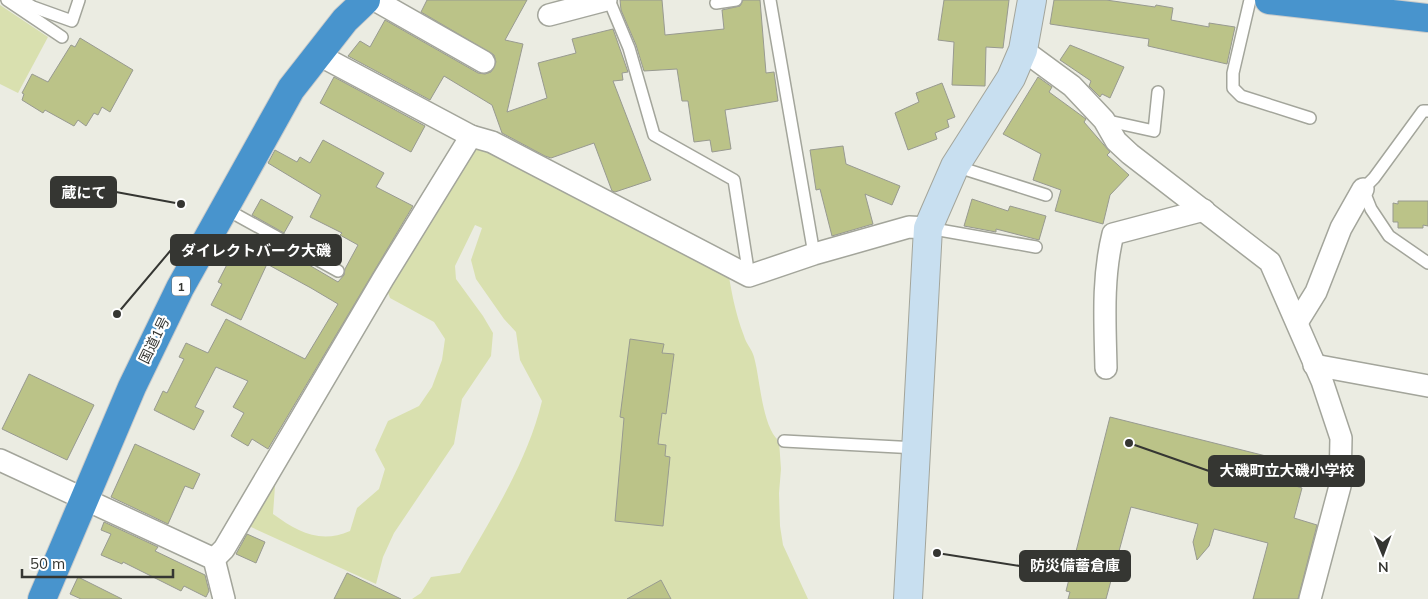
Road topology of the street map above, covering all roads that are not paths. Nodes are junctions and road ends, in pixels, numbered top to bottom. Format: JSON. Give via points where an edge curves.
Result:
{"nodes":[{"id":1,"x":7,"y":0,"type":"edge"},
{"id":2,"x":21,"y":0,"type":"edge"},
{"id":3,"x":79,"y":0,"type":"edge"},
{"id":4,"x":366,"y":0,"type":"edge"},
{"id":5,"x":375,"y":0,"type":"edge"},
{"id":6,"x":608,"y":0,"type":"edge"},
{"id":7,"x":736,"y":0,"type":"edge"},
{"id":8,"x":770,"y":0,"type":"edge"},
{"id":9,"x":1032,"y":0,"type":"edge"},
{"id":10,"x":1250,"y":0,"type":"edge"},
{"id":11,"x":1286,"y":1,"type":"edge"},
{"id":12,"x":716,"y":4,"type":"dead end"},
{"id":13,"x":549,"y":15,"type":"dead end"},
{"id":14,"x":1428,"y":18,"type":"edge"},
{"id":15,"x":62,"y":37,"type":"dead end"},
{"id":16,"x":1023,"y":50,"type":"junction"},
{"id":17,"x":317,"y":54,"type":"junction"},
{"id":18,"x":484,"y":62,"type":"dead end"},
{"id":19,"x":1158,"y":92,"type":"dead end"},
{"id":20,"x":1428,"y":111,"type":"edge"},
{"id":21,"x":1310,"y":118,"type":"dead end"},
{"id":22,"x":1104,"y":120,"type":"junction"},
{"id":23,"x":471,"y":136,"type":"junction"},
{"id":24,"x":955,"y":166,"type":"junction"},
{"id":25,"x":1363,"y":188,"type":"junction"},
{"id":26,"x":1046,"y":195,"type":"dead end"},
{"id":27,"x":223,"y":208,"type":"junction"},
{"id":28,"x":1204,"y":210,"type":"junction"},
{"id":29,"x":928,"y":228,"type":"junction"},
{"id":30,"x":1036,"y":247,"type":"dead end"},
{"id":31,"x":814,"y":254,"type":"junction"},
{"id":32,"x":1428,"y":263,"type":"edge"},
{"id":33,"x":338,"y":271,"type":"dead end"},
{"id":34,"x":749,"y":276,"type":"junction"},
{"id":35,"x":1284,"y":292,"type":"junction"},
{"id":36,"x":1316,"y":292,"type":"junction"},
{"id":37,"x":1298,"y":321,"type":"junction"},
{"id":38,"x":1314,"y":365,"type":"junction"},
{"id":39,"x":1106,"y":368,"type":"dead end"},
{"id":40,"x":1428,"y":386,"type":"edge"},
{"id":41,"x":784,"y":441,"type":"dead end"},
{"id":42,"x":917,"y":448,"type":"junction"},
{"id":43,"x":0,"y":460,"type":"edge"},
{"id":44,"x":84,"y":498,"type":"junction"},
{"id":45,"x":214,"y":559,"type":"junction"},
{"id":46,"x":42,"y":599,"type":"edge"},
{"id":47,"x":224,"y":599,"type":"edge"},
{"id":48,"x":908,"y":599,"type":"edge"},
{"id":49,"x":1310,"y":599,"type":"edge"}],
"edges":[{"from":1,"to":15,"type":"lane"},
{"from":2,"to":3,"type":"lane","via":[[72,21]]},
{"from":4,"to":17,"type":"highway","name":"国道1号","number":"1"},
{"from":5,"to":18,"type":"street"},
{"from":6,"to":13,"type":"street"},
{"from":6,"to":34,"type":"lane","via":[[630,48],[654,135],[734,180]]},
{"from":7,"to":12,"type":"lane"},
{"from":8,"to":31,"type":"lane"},
{"from":9,"to":16,"type":"street"},
{"from":10,"to":21,"type":"lane","via":[[1233,72],[1233,88],[1241,96]]},
{"from":11,"to":14,"type":"highway"},
{"from":16,"to":22,"type":"street","via":[[1072,86]]},
{"from":16,"to":24,"type":"street","via":[[1011,78]]},
{"from":17,"to":23,"type":"street"},
{"from":17,"to":27,"type":"highway","name":"国道1号","number":"1","via":[[291,89]]},
{"from":19,"to":22,"type":"lane","via":[[1154,131]]},
{"from":20,"to":25,"type":"lane","via":[[1423,111],[1374,178]]},
{"from":22,"to":28,"type":"street","via":[[1116,141]]},
{"from":23,"to":34,"type":"street","via":[[492,142]]},
{"from":23,"to":45,"type":"street","via":[[224,549]]},
{"from":24,"to":26,"type":"lane"},
{"from":24,"to":29,"type":"street"},
{"from":25,"to":32,"type":"lane","via":[[1371,209],[1389,236]]},
{"from":25,"to":36,"type":"street","via":[[1341,228]]},
{"from":27,"to":33,"type":"lane"},
{"from":27,"to":44,"type":"highway","name":"国道1号","number":"1","via":[[132,387]]},
{"from":28,"to":35,"type":"street","via":[[1270,262]]},
{"from":28,"to":39,"type":"street","via":[[1112,234],[1104,300]]},
{"from":29,"to":30,"type":"lane"},
{"from":29,"to":31,"type":"street","via":[[909,227]]},
{"from":29,"to":42,"type":"street"},
{"from":31,"to":34,"type":"street"},
{"from":35,"to":36,"type":"street","via":[[1294,289]]},
{"from":35,"to":37,"type":"street"},
{"from":36,"to":37,"type":"street"},
{"from":37,"to":38,"type":"street"},
{"from":38,"to":40,"type":"street"},
{"from":38,"to":49,"type":"street","via":[[1340,438],[1340,486]]},
{"from":41,"to":42,"type":"lane"},
{"from":42,"to":48,"type":"street"},
{"from":43,"to":44,"type":"street"},
{"from":44,"to":45,"type":"street"},
{"from":44,"to":46,"type":"highway","name":"国道1号","number":"1"},
{"from":45,"to":47,"type":"street"}]}
